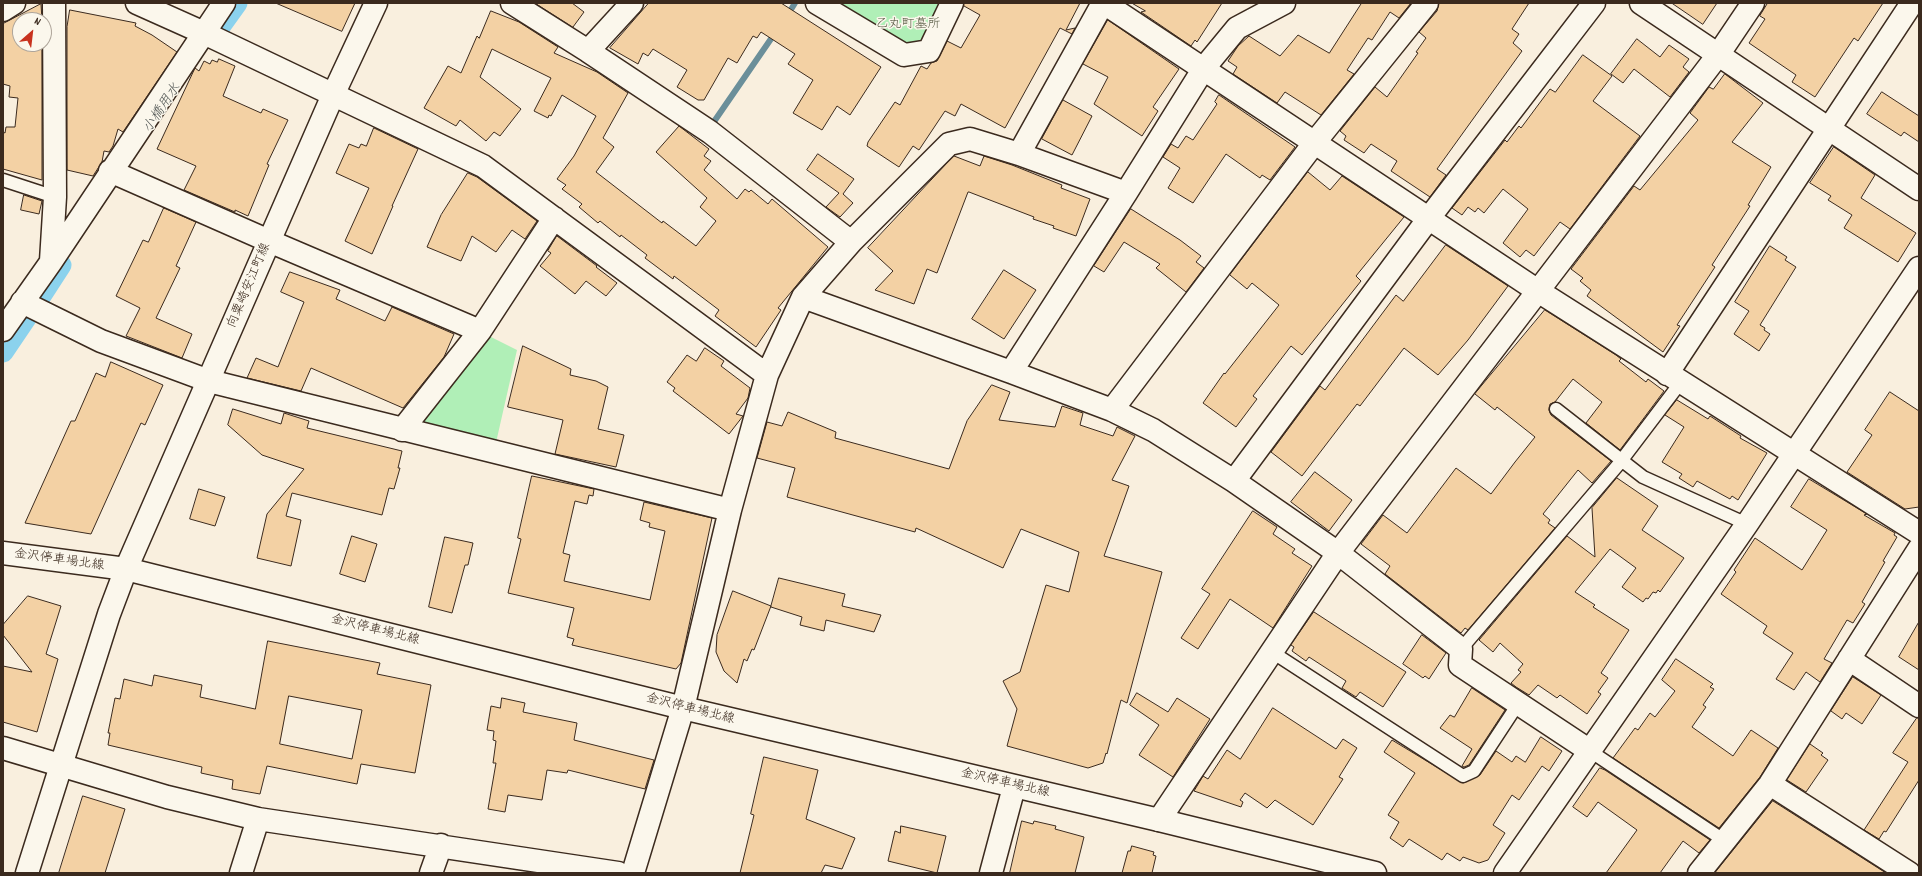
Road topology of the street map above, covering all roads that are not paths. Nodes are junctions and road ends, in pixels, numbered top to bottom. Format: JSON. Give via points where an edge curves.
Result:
{"nodes":[{"id":1,"x":14,"y":3,"type":"edge"},
{"id":2,"x":54,"y":3,"type":"edge"},
{"id":3,"x":137,"y":3,"type":"edge"},
{"id":4,"x":224,"y":3,"type":"edge"},
{"id":5,"x":376,"y":3,"type":"edge"},
{"id":6,"x":512,"y":3,"type":"edge"},
{"id":7,"x":632,"y":3,"type":"edge"},
{"id":8,"x":818,"y":3,"type":"edge"},
{"id":9,"x":952,"y":3,"type":"edge"},
{"id":10,"x":1103,"y":3,"type":"edge"},
{"id":11,"x":1284,"y":3,"type":"edge"},
{"id":12,"x":1427,"y":3,"type":"edge"},
{"id":13,"x":1594,"y":3,"type":"edge"},
{"id":14,"x":1641,"y":3,"type":"edge"},
{"id":15,"x":1754,"y":3,"type":"edge"},
{"id":16,"x":1912,"y":3,"type":"edge"},
{"id":17,"x":3,"y":10,"type":"edge"},
{"id":18,"x":204,"y":33,"type":"junction"},
{"id":19,"x":588,"y":51,"type":"junction"},
{"id":20,"x":1718,"y":55,"type":"junction"},
{"id":21,"x":1204,"y":68,"type":"junction"},
{"id":22,"x":333,"y":95,"type":"junction"},
{"id":23,"x":1829,"y":129,"type":"junction"},
{"id":24,"x":1315,"y":142,"type":"junction"},
{"id":25,"x":1019,"y":154,"type":"junction"},
{"id":26,"x":110,"y":171,"type":"junction"},
{"id":27,"x":3,"y":180,"type":"edge"},
{"id":28,"x":1919,"y":189,"type":"edge"},
{"id":29,"x":1126,"y":193,"type":"junction"},
{"id":30,"x":55,"y":197,"type":"junction"},
{"id":31,"x":554,"y":218,"type":"junction"},
{"id":32,"x":1429,"y":218,"type":"junction"},
{"id":33,"x":269,"y":241,"type":"junction"},
{"id":34,"x":852,"y":242,"type":"junction"},
{"id":35,"x":51,"y":262,"type":"junction"},
{"id":36,"x":1919,"y":268,"type":"edge"},
{"id":37,"x":1538,"y":291,"type":"junction"},
{"id":38,"x":803,"y":297,"type":"junction"},
{"id":39,"x":22,"y":302,"type":"junction"},
{"id":40,"x":3,"y":330,"type":"edge"},
{"id":41,"x":480,"y":331,"type":"junction"},
{"id":42,"x":1011,"y":372,"type":"junction"},
{"id":43,"x":767,"y":375,"type":"junction"},
{"id":44,"x":1674,"y":378,"type":"junction"},
{"id":45,"x":209,"y":381,"type":"junction"},
{"id":46,"x":1556,"y":408,"type":"dead end"},
{"id":47,"x":1112,"y":410,"type":"junction"},
{"id":48,"x":402,"y":430,"type":"junction"},
{"id":49,"x":1794,"y":454,"type":"junction"},
{"id":50,"x":1621,"y":460,"type":"junction"},
{"id":51,"x":1234,"y":481,"type":"junction"},
{"id":52,"x":730,"y":510,"type":"junction"},
{"id":53,"x":1747,"y":524,"type":"junction"},
{"id":54,"x":1919,"y":533,"type":"edge"},
{"id":55,"x":1919,"y":549,"type":"edge"},
{"id":56,"x":3,"y":553,"type":"edge"},
{"id":57,"x":1338,"y":553,"type":"junction"},
{"id":58,"x":126,"y":569,"type":"junction"},
{"id":59,"x":1461,"y":649,"type":"junction"},
{"id":60,"x":1272,"y":652,"type":"junction"},
{"id":61,"x":1849,"y":659,"type":"junction"},
{"id":62,"x":1518,"y":704,"type":"junction"},
{"id":63,"x":1919,"y":706,"type":"edge"},
{"id":64,"x":683,"y":708,"type":"junction"},
{"id":65,"x":3,"y":748,"type":"edge"},
{"id":66,"x":1590,"y":751,"type":"junction"},
{"id":67,"x":60,"y":765,"type":"junction"},
{"id":68,"x":1770,"y":784,"type":"junction"},
{"id":69,"x":1014,"y":787,"type":"junction"},
{"id":70,"x":258,"y":819,"type":"junction"},
{"id":71,"x":1160,"y":820,"type":"junction"},
{"id":72,"x":1725,"y":841,"type":"junction"},
{"id":73,"x":441,"y":845,"type":"junction"},
{"id":74,"x":26,"y":873,"type":"edge"},
{"id":75,"x":241,"y":873,"type":"edge"},
{"id":76,"x":431,"y":873,"type":"edge"},
{"id":77,"x":618,"y":873,"type":"edge"},
{"id":78,"x":633,"y":873,"type":"edge"},
{"id":79,"x":991,"y":873,"type":"edge"},
{"id":80,"x":1375,"y":873,"type":"edge"},
{"id":81,"x":1505,"y":873,"type":"edge"},
{"id":82,"x":1699,"y":873,"type":"edge"},
{"id":83,"x":1909,"y":873,"type":"edge"}],
"edges":[{"from":1,"to":17,"type":"street"},
{"from":2,"to":30,"type":"street"},
{"from":3,"to":18,"type":"street"},
{"from":4,"to":18,"type":"street"},
{"from":5,"to":22,"type":"street","name":"向粟崎安江町線"},
{"from":6,"to":19,"type":"street"},
{"from":7,"to":19,"type":"street"},
{"from":8,"to":9,"type":"street","via":[[904,56],[929,51]]},
{"from":10,"to":21,"type":"street"},
{"from":10,"to":25,"type":"street"},
{"from":11,"to":21,"type":"street","via":[[1237,28]]},
{"from":12,"to":24,"type":"street"},
{"from":13,"to":32,"type":"street"},
{"from":14,"to":20,"type":"street"},
{"from":15,"to":20,"type":"street"},
{"from":16,"to":23,"type":"street"},
{"from":18,"to":22,"type":"street"},
{"from":18,"to":26,"type":"street"},
{"from":19,"to":34,"type":"street","via":[[710,132]]},
{"from":20,"to":23,"type":"street"},
{"from":20,"to":37,"type":"street"},
{"from":21,"to":24,"type":"street"},
{"from":21,"to":29,"type":"street"},
{"from":22,"to":31,"type":"street","via":[[483,166]]},
{"from":22,"to":33,"type":"street","name":"向粟崎安江町線"},
{"from":23,"to":28,"type":"street"},
{"from":23,"to":44,"type":"street"},
{"from":24,"to":32,"type":"street"},
{"from":24,"to":47,"type":"street"},
{"from":25,"to":29,"type":"street"},
{"from":25,"to":34,"type":"street","via":[[970,139],[949,144]]},
{"from":26,"to":33,"type":"street"},
{"from":26,"to":35,"type":"street"},
{"from":27,"to":30,"type":"lane"},
{"from":29,"to":42,"type":"street"},
{"from":30,"to":35,"type":"street"},
{"from":31,"to":41,"type":"street"},
{"from":31,"to":43,"type":"street"},
{"from":32,"to":37,"type":"street"},
{"from":32,"to":51,"type":"street"},
{"from":33,"to":41,"type":"street"},
{"from":33,"to":45,"type":"street","name":"向粟崎安江町線"},
{"from":34,"to":38,"type":"street"},
{"from":35,"to":39,"type":"street"},
{"from":36,"to":49,"type":"street"},
{"from":37,"to":44,"type":"street"},
{"from":37,"to":57,"type":"street"},
{"from":38,"to":42,"type":"street"},
{"from":38,"to":43,"type":"street"},
{"from":39,"to":40,"type":"street"},
{"from":39,"to":45,"type":"street","via":[[101,341]]},
{"from":41,"to":48,"type":"street"},
{"from":42,"to":47,"type":"street"},
{"from":43,"to":52,"type":"street"},
{"from":44,"to":49,"type":"street"},
{"from":44,"to":50,"type":"lane"},
{"from":45,"to":48,"type":"street"},
{"from":45,"to":58,"type":"street","name":"向粟崎安江町線"},
{"from":46,"to":50,"type":"lane"},
{"from":47,"to":51,"type":"street","via":[[1153,430]]},
{"from":48,"to":52,"type":"street"},
{"from":49,"to":53,"type":"street"},
{"from":49,"to":54,"type":"street"},
{"from":50,"to":53,"type":"lane","via":[[1644,477]]},
{"from":50,"to":59,"type":"lane"},
{"from":51,"to":57,"type":"street"},
{"from":52,"to":64,"type":"street"},
{"from":53,"to":66,"type":"street"},
{"from":55,"to":61,"type":"street"},
{"from":56,"to":58,"type":"street","name":"金沢停車場北線"},
{"from":57,"to":59,"type":"street"},
{"from":57,"to":60,"type":"street"},
{"from":58,"to":64,"type":"street","name":"金沢停車場北線"},
{"from":58,"to":67,"type":"street","name":"向粟崎安江町線","via":[[108,614]]},
{"from":59,"to":62,"type":"street","via":[[1460,665]]},
{"from":60,"to":62,"type":"lane","via":[[1463,776],[1474,771]]},
{"from":60,"to":71,"type":"street"},
{"from":61,"to":63,"type":"street"},
{"from":61,"to":68,"type":"street"},
{"from":62,"to":66,"type":"street"},
{"from":64,"to":69,"type":"street","name":"金沢停車場北線"},
{"from":64,"to":78,"type":"street"},
{"from":65,"to":67,"type":"street"},
{"from":66,"to":72,"type":"lane"},
{"from":66,"to":81,"type":"street"},
{"from":67,"to":70,"type":"street","via":[[167,797]]},
{"from":67,"to":74,"type":"street","name":"向粟崎安江町線"},
{"from":68,"to":72,"type":"street"},
{"from":68,"to":83,"type":"street"},
{"from":69,"to":71,"type":"street","name":"金沢停車場北線"},
{"from":69,"to":79,"type":"street"},
{"from":70,"to":73,"type":"street"},
{"from":70,"to":75,"type":"street"},
{"from":71,"to":80,"type":"street","name":"金沢停車場北線"},
{"from":72,"to":82,"type":"street"},
{"from":73,"to":76,"type":"street"},
{"from":73,"to":77,"type":"street"}]}
